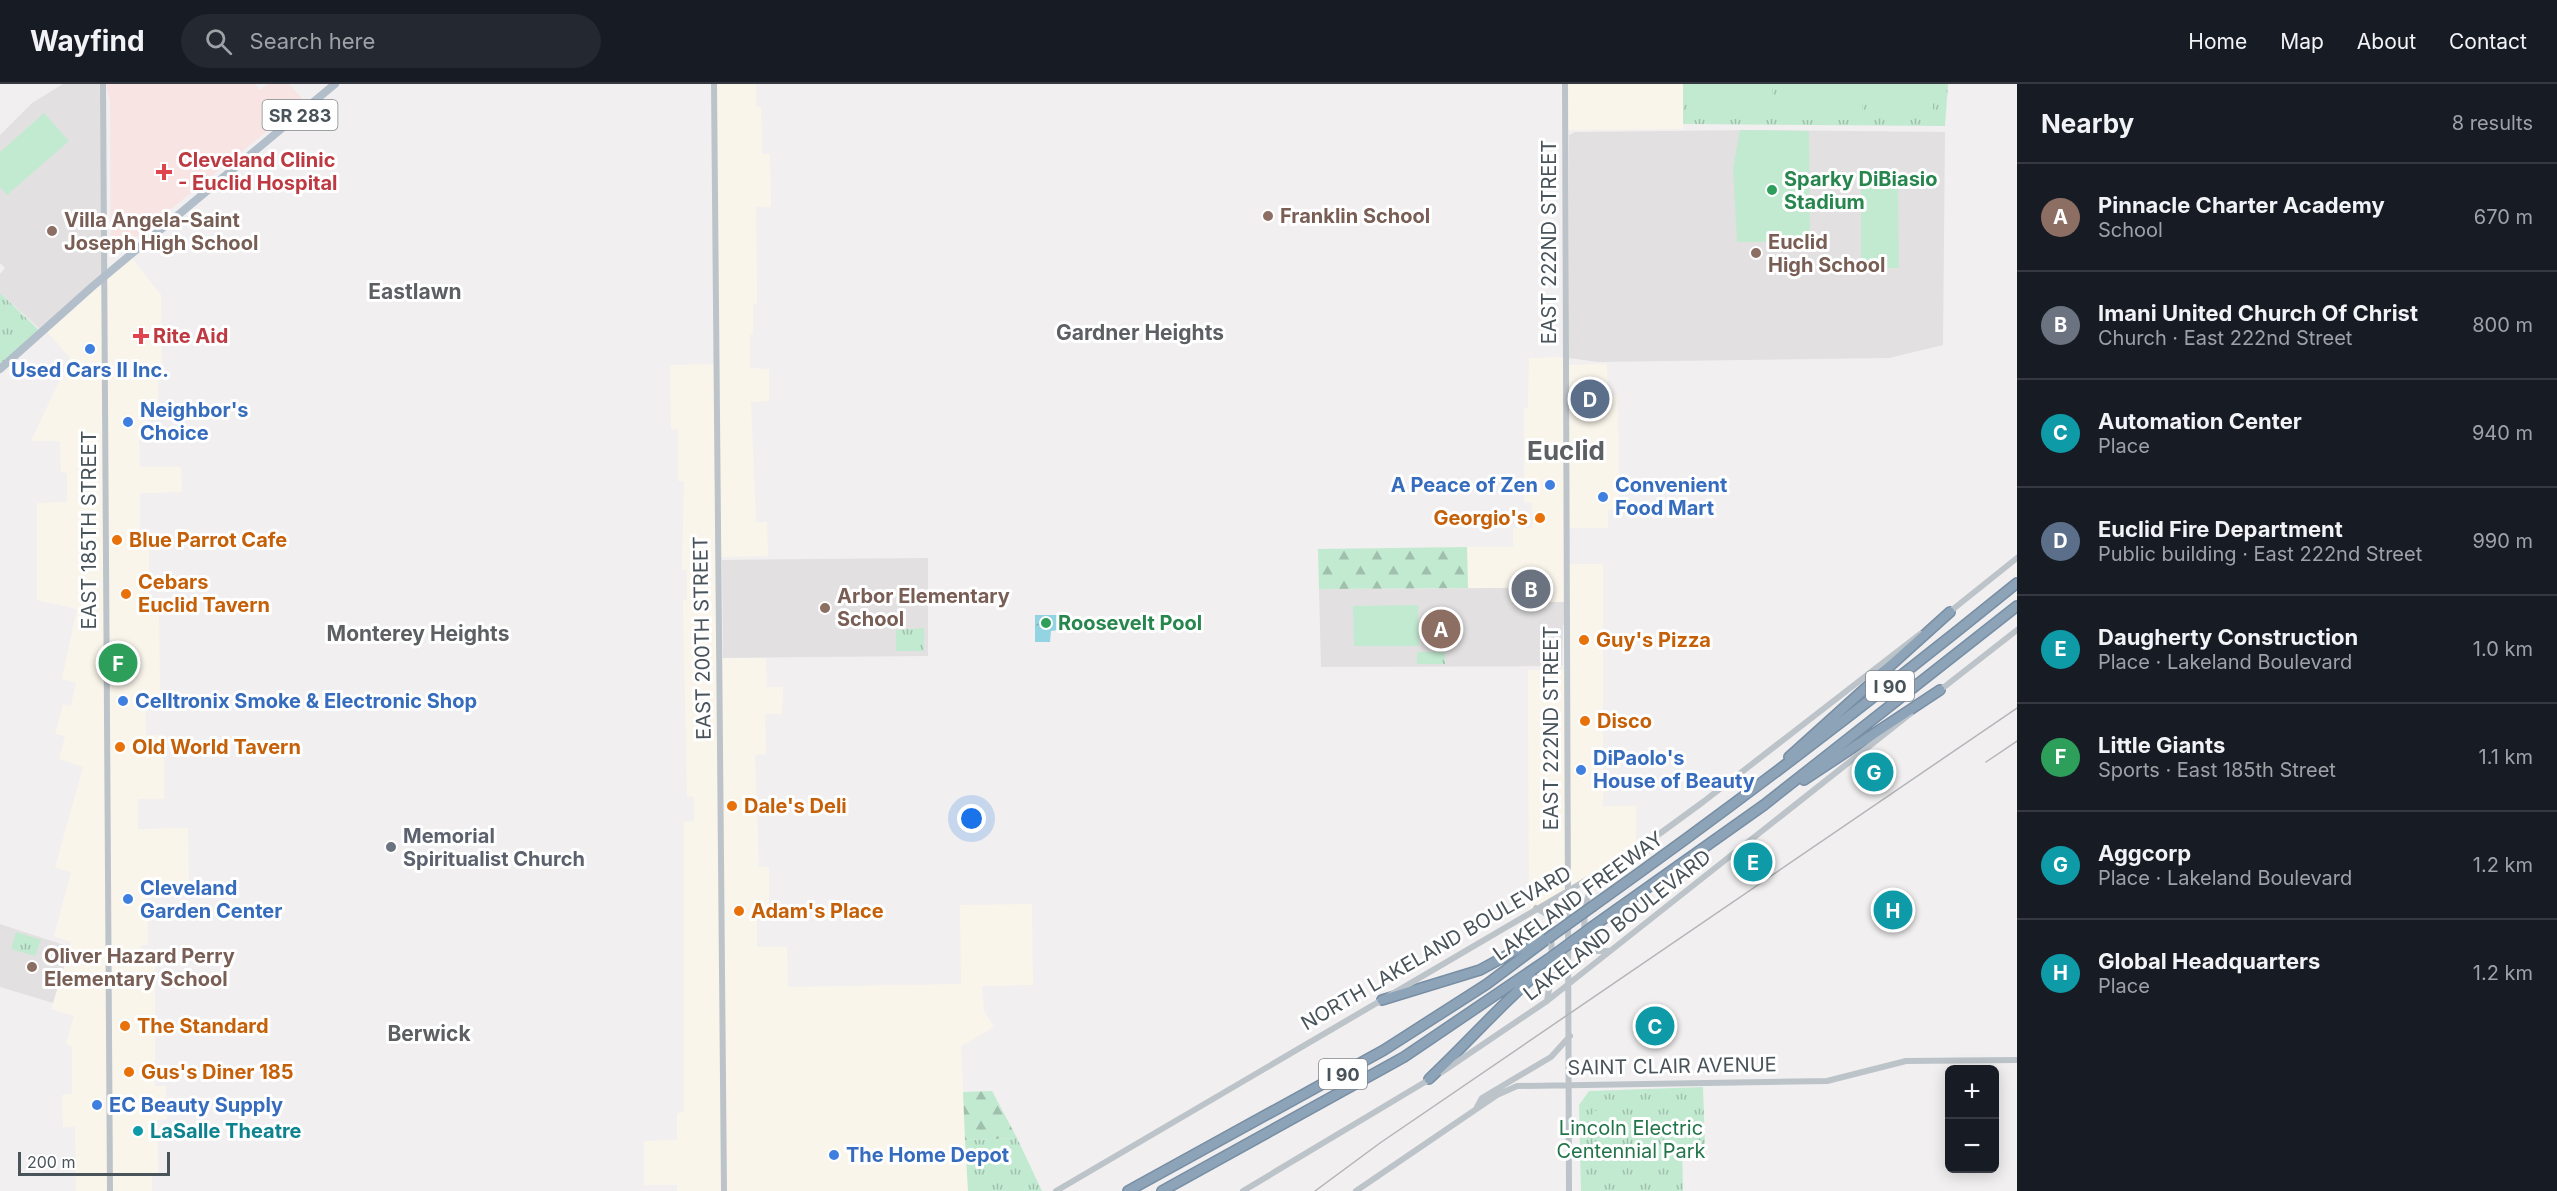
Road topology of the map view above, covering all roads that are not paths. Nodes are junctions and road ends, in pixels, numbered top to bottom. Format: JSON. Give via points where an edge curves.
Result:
{"nodes":[{"id":1,"x":103,"y":84,"type":"edge"},
{"id":2,"x":335,"y":84,"type":"edge"},
{"id":3,"x":714,"y":84,"type":"edge"},
{"id":4,"x":1565,"y":84,"type":"edge"},
{"id":5,"x":104,"y":278,"type":"junction"},
{"id":6,"x":0,"y":369,"type":"edge"},
{"id":7,"x":2017,"y":558,"type":"edge"},
{"id":8,"x":2017,"y":583,"type":"edge"},
{"id":9,"x":2017,"y":606,"type":"edge"},
{"id":10,"x":1950,"y":612,"type":"junction"},
{"id":11,"x":2017,"y":630,"type":"edge"},
{"id":12,"x":1940,"y":690,"type":"junction"},
{"id":13,"x":1759,"y":786,"type":"junction"},
{"id":14,"x":1764,"y":805,"type":"junction"},
{"id":15,"x":1596,"y":874,"type":"junction"},
{"id":16,"x":1569,"y":888,"type":"junction"},
{"id":17,"x":1536,"y":908,"type":"junction"},
{"id":18,"x":1547,"y":936,"type":"junction"},
{"id":19,"x":1611,"y":951,"type":"junction"},
{"id":20,"x":1547,"y":960,"type":"junction"},
{"id":21,"x":1570,"y":984,"type":"junction"},
{"id":22,"x":1382,"y":1000,"type":"junction"},
{"id":23,"x":1547,"y":1001,"type":"junction"},
{"id":24,"x":1570,"y":1036,"type":"junction"},
{"id":25,"x":2017,"y":1060,"type":"edge"},
{"id":26,"x":1429,"y":1079,"type":"junction"},
{"id":27,"x":1569,"y":1083,"type":"junction"},
{"id":28,"x":1476,"y":1109,"type":"junction"},
{"id":29,"x":110,"y":1191,"type":"edge"},
{"id":30,"x":724,"y":1191,"type":"edge"},
{"id":31,"x":1056,"y":1191,"type":"edge"},
{"id":32,"x":1128,"y":1191,"type":"edge"},
{"id":33,"x":1162,"y":1191,"type":"edge"},
{"id":34,"x":1243,"y":1191,"type":"edge"},
{"id":35,"x":1356,"y":1191,"type":"edge"},
{"id":36,"x":1569,"y":1191,"type":"edge"}],
"edges":[{"from":1,"to":5,"type":"street","name":"EAST 185TH STREET"},
{"from":2,"to":5,"type":"main road","number":"SR 283"},
{"from":3,"to":30,"type":"street","name":"EAST 200TH STREET"},
{"from":4,"to":16,"type":"street","name":"EAST 222ND STREET"},
{"from":5,"to":6,"type":"main road","number":"SR 283"},
{"from":5,"to":29,"type":"street","name":"EAST 185TH STREET"},
{"from":7,"to":10,"type":"street","name":"NORTH LAKELAND BOULEVARD"},
{"from":8,"to":13,"type":"highway","name":"LAKELAND FREEWAY","number":"I 90"},
{"from":9,"to":14,"type":"highway","name":"LAKELAND FREEWAY","number":"I 90"},
{"from":10,"to":13,"type":"highway"},
{"from":10,"to":15,"type":"street","name":"NORTH LAKELAND BOULEVARD","via":[[1686,815]]},
{"from":11,"to":12,"type":"street","name":"LAKELAND BOULEVARD"},
{"from":12,"to":14,"type":"highway"},
{"from":12,"to":19,"type":"street","name":"LAKELAND BOULEVARD"},
{"from":13,"to":18,"type":"highway","name":"LAKELAND FREEWAY","number":"I 90","bridge":true},
{"from":14,"to":20,"type":"highway","name":"LAKELAND FREEWAY","number":"I 90","bridge":true},
{"from":15,"to":16,"type":"street","name":"NORTH LAKELAND BOULEVARD"},
{"from":15,"to":19,"type":"street","via":[[1586,899],[1586,943],[1596,952]]},
{"from":16,"to":17,"type":"street","name":"NORTH LAKELAND BOULEVARD"},
{"from":16,"to":21,"type":"street","name":"EAST 222ND STREET"},
{"from":17,"to":22,"type":"street","name":"NORTH LAKELAND BOULEVARD"},
{"from":17,"to":23,"type":"street","via":[[1551,921],[1552,971]]},
{"from":18,"to":22,"type":"highway","via":[[1480,970]]},
{"from":18,"to":32,"type":"highway","name":"LAKELAND FREEWAY","number":"I 90","via":[[1487,984],[1384,1050]]},
{"from":19,"to":21,"type":"street","name":"LAKELAND BOULEVARD"},
{"from":20,"to":26,"type":"highway"},
{"from":20,"to":33,"type":"highway","name":"LAKELAND FREEWAY","number":"I 90","via":[[1404,1057]]},
{"from":21,"to":23,"type":"street","name":"LAKELAND BOULEVARD"},
{"from":21,"to":24,"type":"street","name":"EAST 222ND STREET"},
{"from":22,"to":31,"type":"street","name":"NORTH LAKELAND BOULEVARD"},
{"from":23,"to":26,"type":"street","name":"LAKELAND BOULEVARD"},
{"from":24,"to":27,"type":"street","name":"EAST 222ND STREET"},
{"from":24,"to":28,"type":"street","via":[[1551,1057],[1482,1098]]},
{"from":25,"to":27,"type":"street","name":"SAINT CLAIR AVENUE","via":[[1906,1061],[1827,1081]]},
{"from":26,"to":34,"type":"street","name":"LAKELAND BOULEVARD"},
{"from":27,"to":28,"type":"street","name":"SAINT CLAIR AVENUE","via":[[1517,1086]]},
{"from":27,"to":36,"type":"street","name":"EAST 222ND STREET"},
{"from":28,"to":35,"type":"street","name":"SAINT CLAIR AVENUE"}]}
